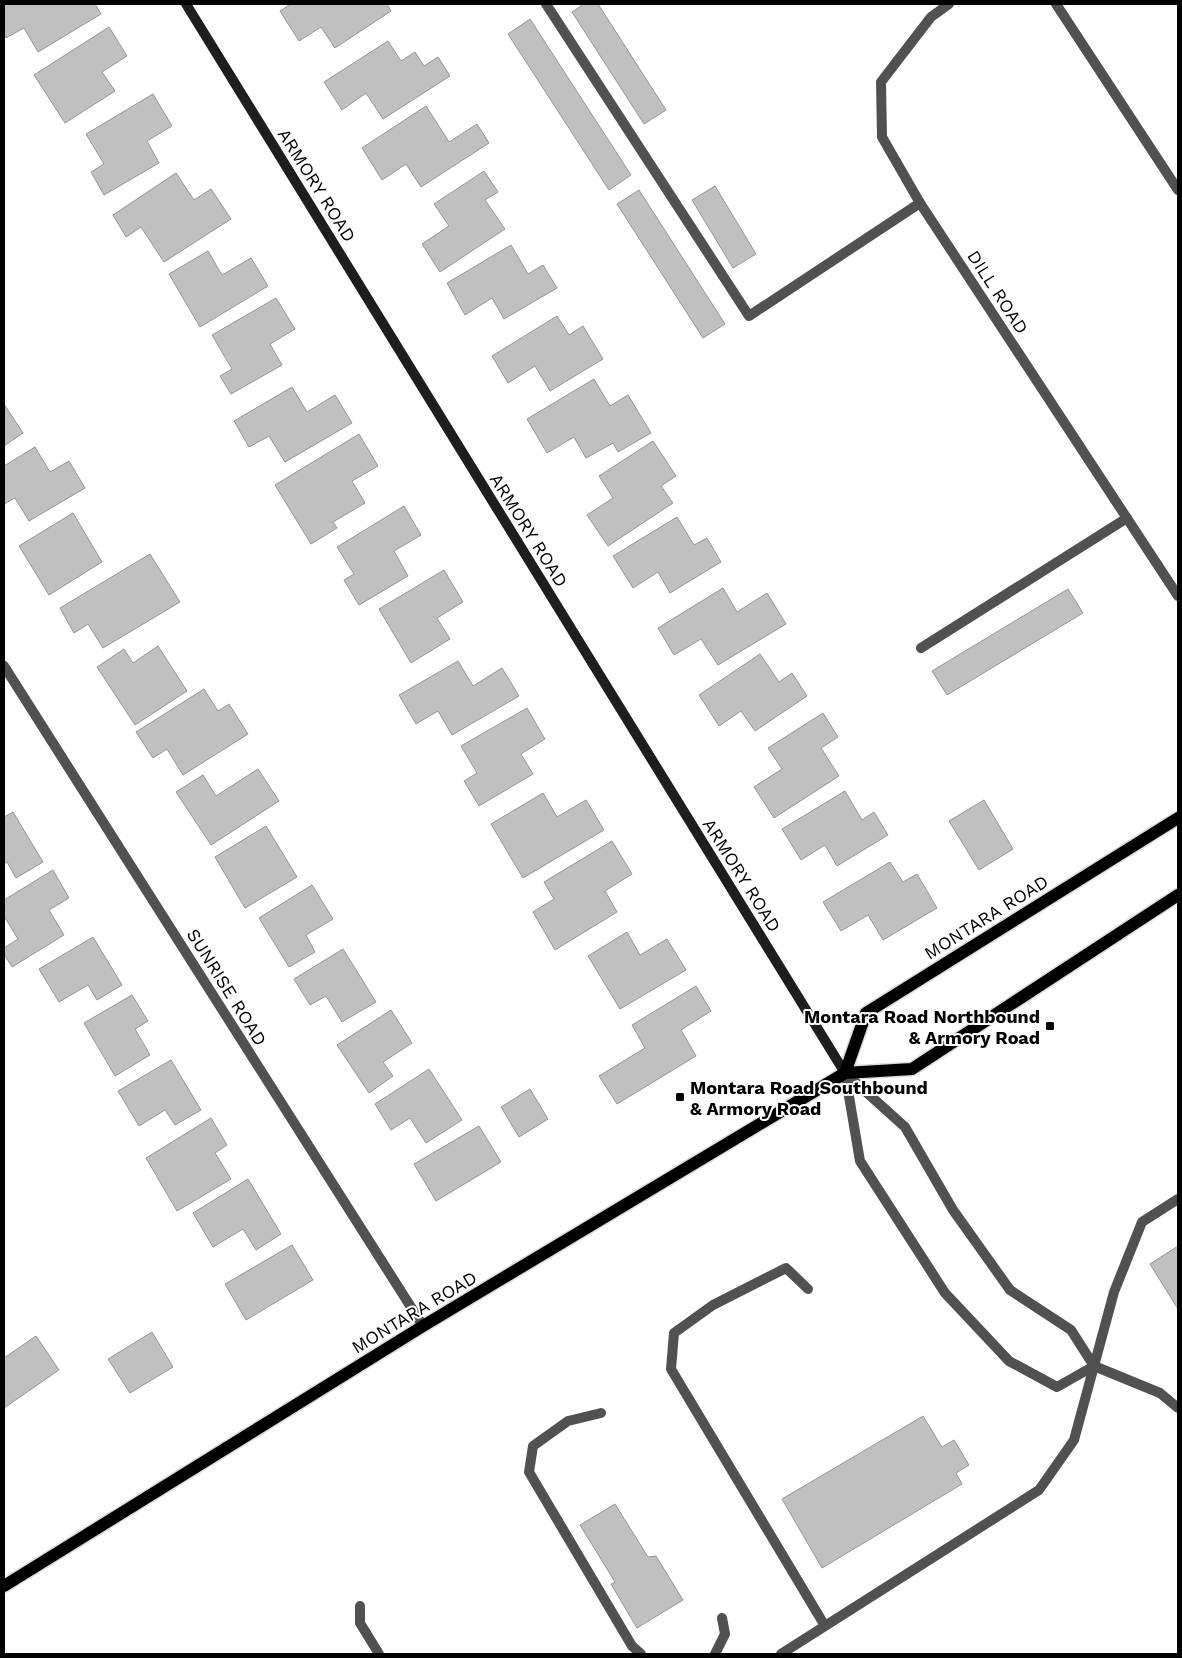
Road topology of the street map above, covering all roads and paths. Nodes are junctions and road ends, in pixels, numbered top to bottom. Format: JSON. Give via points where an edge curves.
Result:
{"nodes":[{"id":1,"x":186,"y":4,"type":"edge"},
{"id":2,"x":546,"y":4,"type":"edge"},
{"id":3,"x":949,"y":4,"type":"edge"},
{"id":4,"x":1056,"y":4,"type":"edge"},
{"id":5,"x":1178,"y":190,"type":"edge"},
{"id":6,"x":920,"y":203,"type":"junction"},
{"id":7,"x":1127,"y":518,"type":"junction"},
{"id":8,"x":1178,"y":596,"type":"edge"},
{"id":9,"x":921,"y":648,"type":"dead end"},
{"id":10,"x":4,"y":666,"type":"edge"},
{"id":11,"x":1178,"y":818,"type":"edge"},
{"id":12,"x":1178,"y":895,"type":"edge"},
{"id":13,"x":845,"y":1072,"type":"junction"},
{"id":14,"x":1178,"y":1199,"type":"edge"},
{"id":15,"x":808,"y":1289,"type":"dead end"},
{"id":16,"x":424,"y":1326,"type":"junction"},
{"id":17,"x":1094,"y":1366,"type":"junction"},
{"id":18,"x":1178,"y":1408,"type":"edge"},
{"id":19,"x":601,"y":1413,"type":"dead end"},
{"id":20,"x":4,"y":1586,"type":"edge"},
{"id":21,"x":360,"y":1606,"type":"dead end"},
{"id":22,"x":722,"y":1618,"type":"dead end"},
{"id":23,"x":825,"y":1626,"type":"junction"},
{"id":24,"x":380,"y":1654,"type":"edge"},
{"id":25,"x":641,"y":1654,"type":"edge"},
{"id":26,"x":715,"y":1654,"type":"edge"},
{"id":27,"x":781,"y":1654,"type":"edge"}],
"edges":[{"from":1,"to":13,"type":"main road","name":"ARMORY ROAD"},
{"from":2,"to":6,"type":"street","via":[[749,316]]},
{"from":3,"to":6,"type":"street","name":"DILL ROAD","via":[[931,18],[881,82],[882,137]]},
{"from":4,"to":5,"type":"street"},
{"from":6,"to":7,"type":"street","name":"DILL ROAD"},
{"from":7,"to":8,"type":"street","name":"DILL ROAD"},
{"from":7,"to":9,"type":"street"},
{"from":10,"to":16,"type":"street","name":"SUNRISE ROAD"},
{"from":11,"to":13,"type":"main road","name":"MONTARA ROAD","via":[[866,1013]]},
{"from":12,"to":13,"type":"main road","name":"MONTARA ROAD","via":[[912,1069]]},
{"from":13,"to":16,"type":"main road","name":"MONTARA ROAD"},
{"from":13,"to":17,"type":"street","via":[[905,1128],[953,1210],[1010,1290],[1071,1330]]},
{"from":13,"to":17,"type":"street","via":[[860,1161],[945,1293],[1009,1361],[1057,1388]]},
{"from":14,"to":17,"type":"street","via":[[1142,1222],[1114,1292]]},
{"from":15,"to":23,"type":"street","via":[[786,1268],[713,1306],[674,1333],[671,1369]]},
{"from":16,"to":20,"type":"main road","name":"MONTARA ROAD"},
{"from":17,"to":18,"type":"street","via":[[1160,1393]]},
{"from":17,"to":23,"type":"street","via":[[1074,1440],[1039,1490]]},
{"from":19,"to":25,"type":"street","via":[[568,1420],[533,1446],[528,1472],[632,1646]]},
{"from":21,"to":24,"type":"street","via":[[360,1623]]},
{"from":22,"to":26,"type":"street","via":[[725,1634]]},
{"from":23,"to":27,"type":"street"}]}
